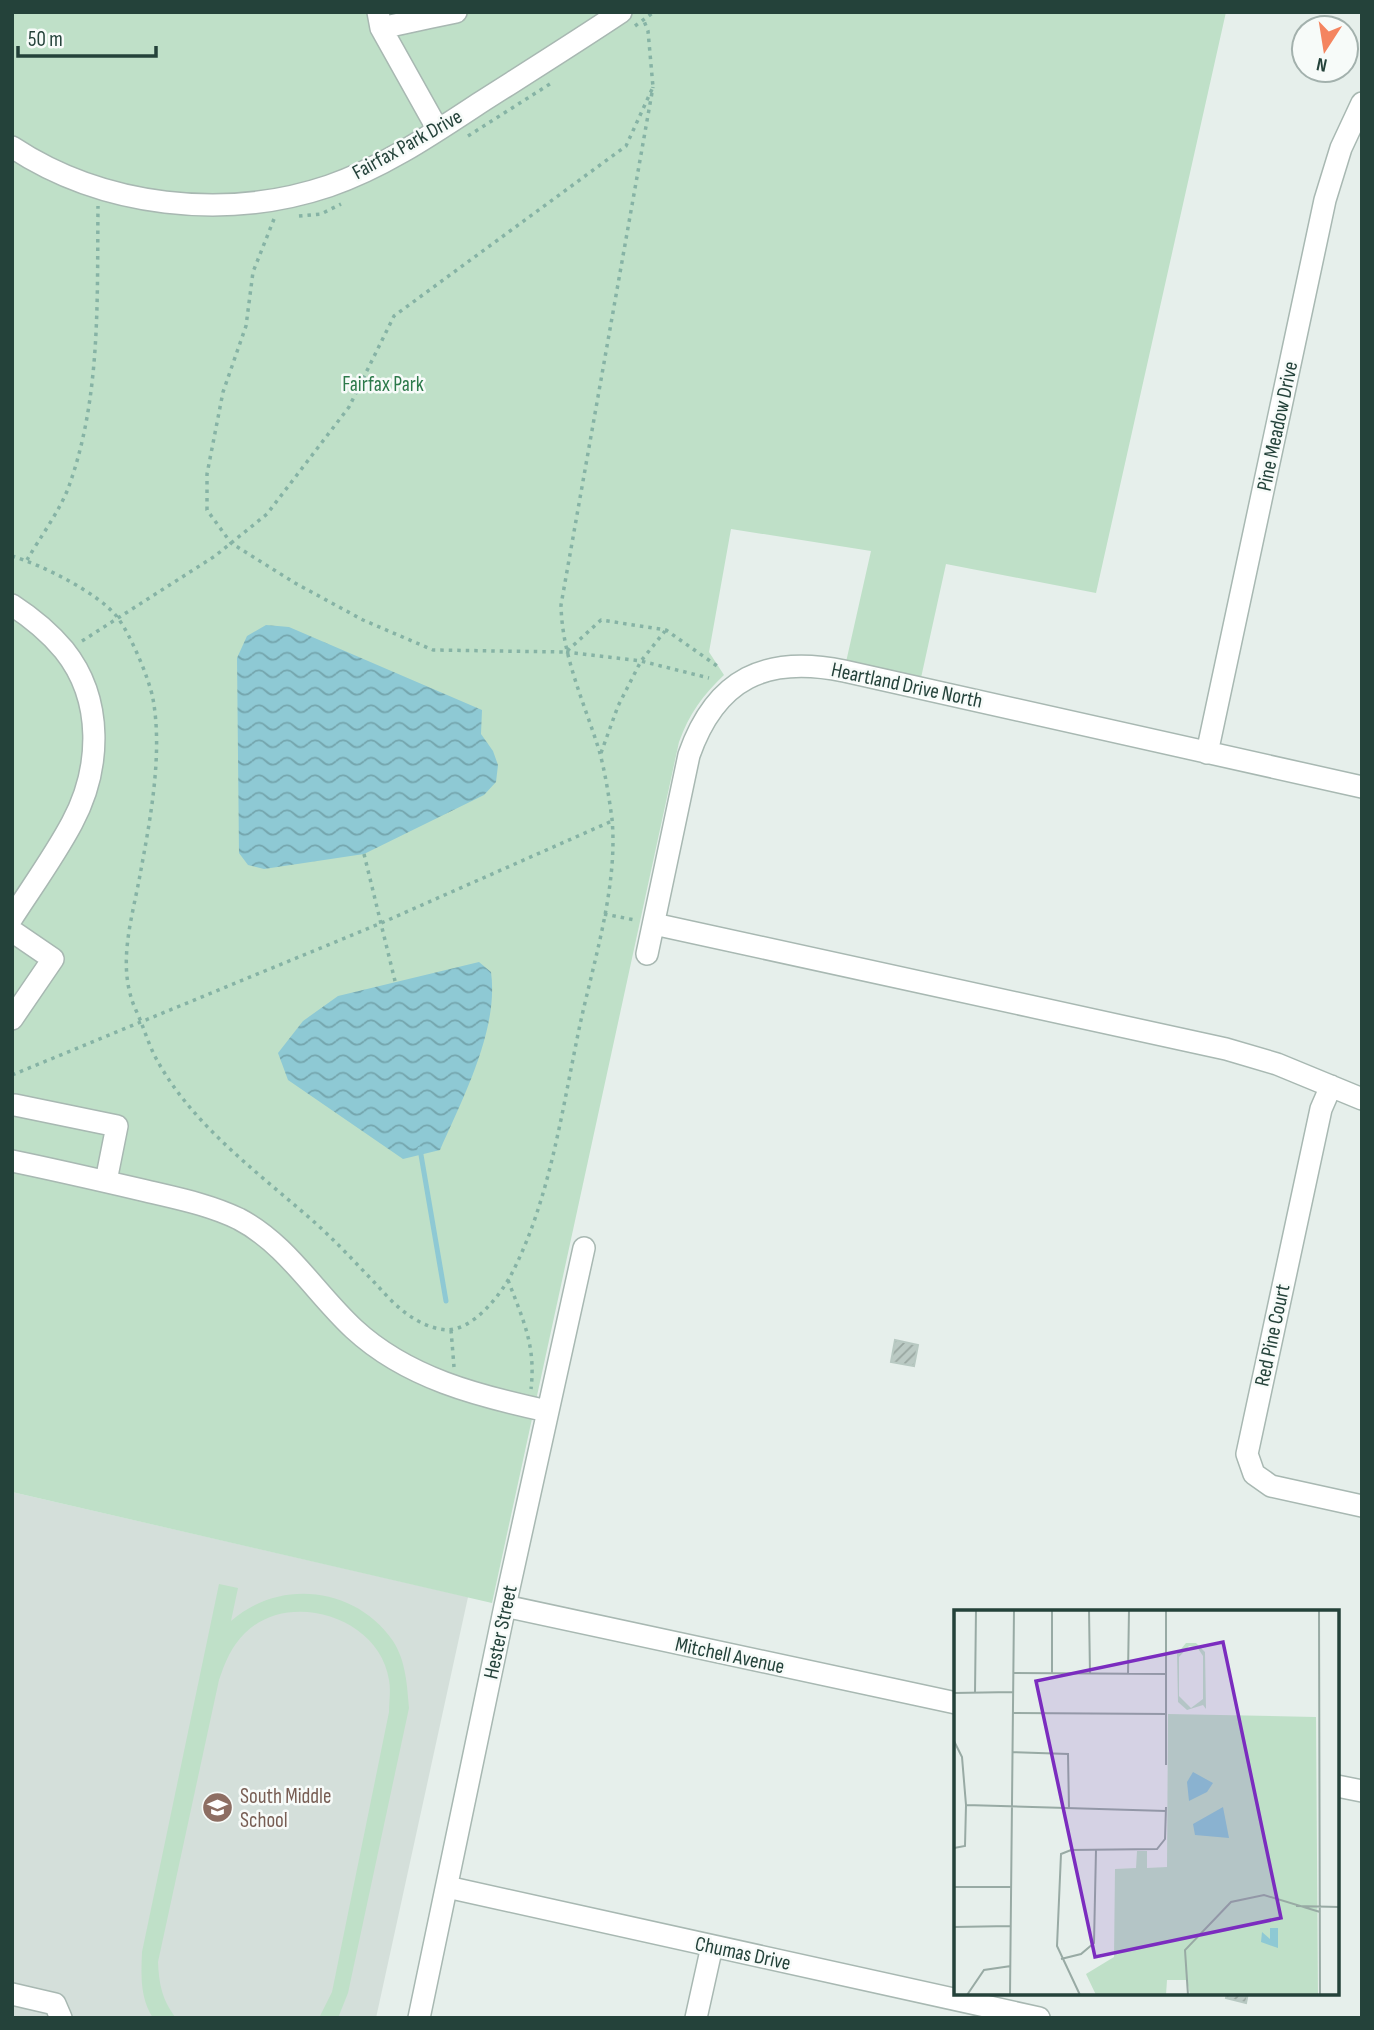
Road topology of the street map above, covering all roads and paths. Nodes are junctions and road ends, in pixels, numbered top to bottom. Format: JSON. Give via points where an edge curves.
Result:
{"nodes":[{"id":1,"x":456,"y":12,"type":"edge"},
{"id":2,"x":641,"y":12,"type":"edge"},
{"id":3,"x":616,"y":13,"type":"edge"},
{"id":4,"x":427,"y":15,"type":"edge"},
{"id":5,"x":379,"y":20,"type":"edge"},
{"id":6,"x":653,"y":88,"type":"junction"},
{"id":7,"x":1362,"y":103,"type":"edge"},
{"id":8,"x":438,"y":130,"type":"junction"},
{"id":9,"x":12,"y":147,"type":"edge"},
{"id":10,"x":98,"y":206,"type":"dead end"},
{"id":11,"x":274,"y":219,"type":"dead end"},
{"id":12,"x":231,"y":543,"type":"junction"},
{"id":13,"x":12,"y":556,"type":"edge"},
{"id":14,"x":27,"y":560,"type":"junction"},
{"id":15,"x":12,"y":605,"type":"edge"},
{"id":16,"x":117,"y":618,"type":"junction"},
{"id":17,"x":666,"y":630,"type":"junction"},
{"id":18,"x":75,"y":645,"type":"dead end"},
{"id":19,"x":566,"y":652,"type":"junction"},
{"id":20,"x":641,"y":661,"type":"junction"},
{"id":21,"x":720,"y":668,"type":"dead end"},
{"id":22,"x":709,"y":678,"type":"dead end"},
{"id":23,"x":1207,"y":753,"type":"junction"},
{"id":24,"x":600,"y":755,"type":"junction"},
{"id":25,"x":1362,"y":787,"type":"edge"},
{"id":26,"x":612,"y":821,"type":"junction"},
{"id":27,"x":364,"y":854,"type":"dead end"},
{"id":28,"x":604,"y":914,"type":"junction"},
{"id":29,"x":12,"y":918,"type":"edge"},
{"id":30,"x":379,"y":924,"type":"junction"},
{"id":31,"x":654,"y":925,"type":"junction"},
{"id":32,"x":12,"y":931,"type":"edge"},
{"id":33,"x":647,"y":954,"type":"dead end"},
{"id":34,"x":395,"y":981,"type":"dead end"},
{"id":35,"x":12,"y":1019,"type":"edge"},
{"id":36,"x":142,"y":1023,"type":"junction"},
{"id":37,"x":12,"y":1076,"type":"edge"},
{"id":38,"x":1331,"y":1086,"type":"junction"},
{"id":39,"x":1362,"y":1098,"type":"edge"},
{"id":40,"x":15,"y":1105,"type":"dead end"},
{"id":41,"x":12,"y":1161,"type":"edge"},
{"id":42,"x":106,"y":1181,"type":"junction"},
{"id":43,"x":584,"y":1248,"type":"dead end"},
{"id":44,"x":508,"y":1280,"type":"junction"},
{"id":45,"x":451,"y":1330,"type":"junction"},
{"id":46,"x":455,"y":1387,"type":"junction"},
{"id":47,"x":538,"y":1409,"type":"junction"},
{"id":48,"x":1362,"y":1506,"type":"edge"},
{"id":49,"x":505,"y":1606,"type":"junction"},
{"id":50,"x":954,"y":1703,"type":"edge"},
{"id":51,"x":1339,"y":1786,"type":"edge"},
{"id":52,"x":1362,"y":1791,"type":"edge"},
{"id":53,"x":447,"y":1887,"type":"junction"},
{"id":54,"x":712,"y":1947,"type":"junction"},
{"id":55,"x":13,"y":1996,"type":"edge"},
{"id":56,"x":979,"y":2011,"type":"edge"},
{"id":57,"x":61,"y":2018,"type":"edge"},
{"id":58,"x":419,"y":2018,"type":"edge"},
{"id":59,"x":696,"y":2018,"type":"edge"},
{"id":60,"x":1039,"y":2018,"type":"edge"}],
"edges":[{"from":1,"to":4,"type":"street"},
{"from":2,"to":6,"type":"path","via":[[648,32]]},
{"from":3,"to":8,"type":"street","name":"Fairfax Park Drive"},
{"from":4,"to":5,"type":"street"},
{"from":5,"to":8,"type":"street"},
{"from":6,"to":12,"type":"path","via":[[626,146],[394,316],[349,407],[267,514]]},
{"from":6,"to":19,"type":"path","via":[[561,605]]},
{"from":7,"to":23,"type":"street","name":"Pine Meadow Drive","via":[[1341,148],[1325,200]]},
{"from":8,"to":9,"type":"street","name":"Fairfax Park Drive","via":[[376,166],[329,186],[278,199],[226,204],[176,204],[85,185]]},
{"from":10,"to":14,"type":"path","via":[[96,349],[86,424],[69,489]]},
{"from":11,"to":12,"type":"path","via":[[253,272],[247,326],[223,392],[207,474],[208,510]]},
{"from":12,"to":16,"type":"path"},
{"from":12,"to":19,"type":"path","via":[[363,620],[433,650]]},
{"from":13,"to":14,"type":"path"},
{"from":14,"to":16,"type":"path","via":[[68,581]]},
{"from":15,"to":29,"type":"street","via":[[41,625],[66,652],[83,684],[95,741],[92,770],[72,823]]},
{"from":16,"to":18,"type":"path"},
{"from":16,"to":36,"type":"path","via":[[143,667],[157,731],[153,788],[126,950],[130,997]]},
{"from":17,"to":19,"type":"path","via":[[601,620]]},
{"from":17,"to":20,"type":"path"},
{"from":17,"to":21,"type":"path"},
{"from":19,"to":20,"type":"path"},
{"from":19,"to":24,"type":"path"},
{"from":20,"to":22,"type":"path"},
{"from":20,"to":24,"type":"path"},
{"from":23,"to":25,"type":"street","name":"Heartland Drive North"},
{"from":23,"to":31,"type":"street","name":"Heartland Drive North","via":[[820,666],[769,669],[730,689],[698,730]]},
{"from":24,"to":26,"type":"path"},
{"from":26,"to":28,"type":"path"},
{"from":26,"to":30,"type":"path"},
{"from":27,"to":30,"type":"path"},
{"from":28,"to":31,"type":"path"},
{"from":28,"to":44,"type":"path","via":[[548,1174],[527,1240]]},
{"from":30,"to":34,"type":"path"},
{"from":30,"to":36,"type":"path"},
{"from":31,"to":33,"type":"street","name":"Heartland Drive North"},
{"from":31,"to":38,"type":"street","via":[[1226,1049]]},
{"from":32,"to":35,"type":"street","via":[[52,959]]},
{"from":36,"to":37,"type":"path"},
{"from":36,"to":45,"type":"path","via":[[170,1082],[218,1138],[325,1231],[398,1307],[432,1328]]},
{"from":38,"to":39,"type":"street"},
{"from":38,"to":48,"type":"street","name":"Red Pine Court","via":[[1321,1109],[1247,1454],[1254,1474],[1271,1486]]},
{"from":40,"to":42,"type":"street","via":[[117,1126]]},
{"from":41,"to":42,"type":"street"},
{"from":42,"to":46,"type":"street","via":[[205,1205],[240,1220],[271,1241],[376,1348]]},
{"from":43,"to":47,"type":"street","name":"Hester Street"},
{"from":44,"to":45,"type":"path","via":[[484,1310]]},
{"from":44,"to":47,"type":"path","via":[[530,1338]]},
{"from":45,"to":46,"type":"path"},
{"from":46,"to":47,"type":"street"},
{"from":47,"to":49,"type":"street","name":"Hester Street"},
{"from":49,"to":50,"type":"street","name":"Mitchell Avenue"},
{"from":49,"to":53,"type":"street","name":"Hester Street"},
{"from":51,"to":52,"type":"street"},
{"from":53,"to":54,"type":"street","name":"Chumas Drive"},
{"from":53,"to":58,"type":"street","name":"Hester Street"},
{"from":54,"to":56,"type":"street","name":"Chumas Drive"},
{"from":54,"to":59,"type":"street"},
{"from":55,"to":57,"type":"street","via":[[55,2004]]},
{"from":56,"to":60,"type":"street","name":"Chumas Drive"}]}
